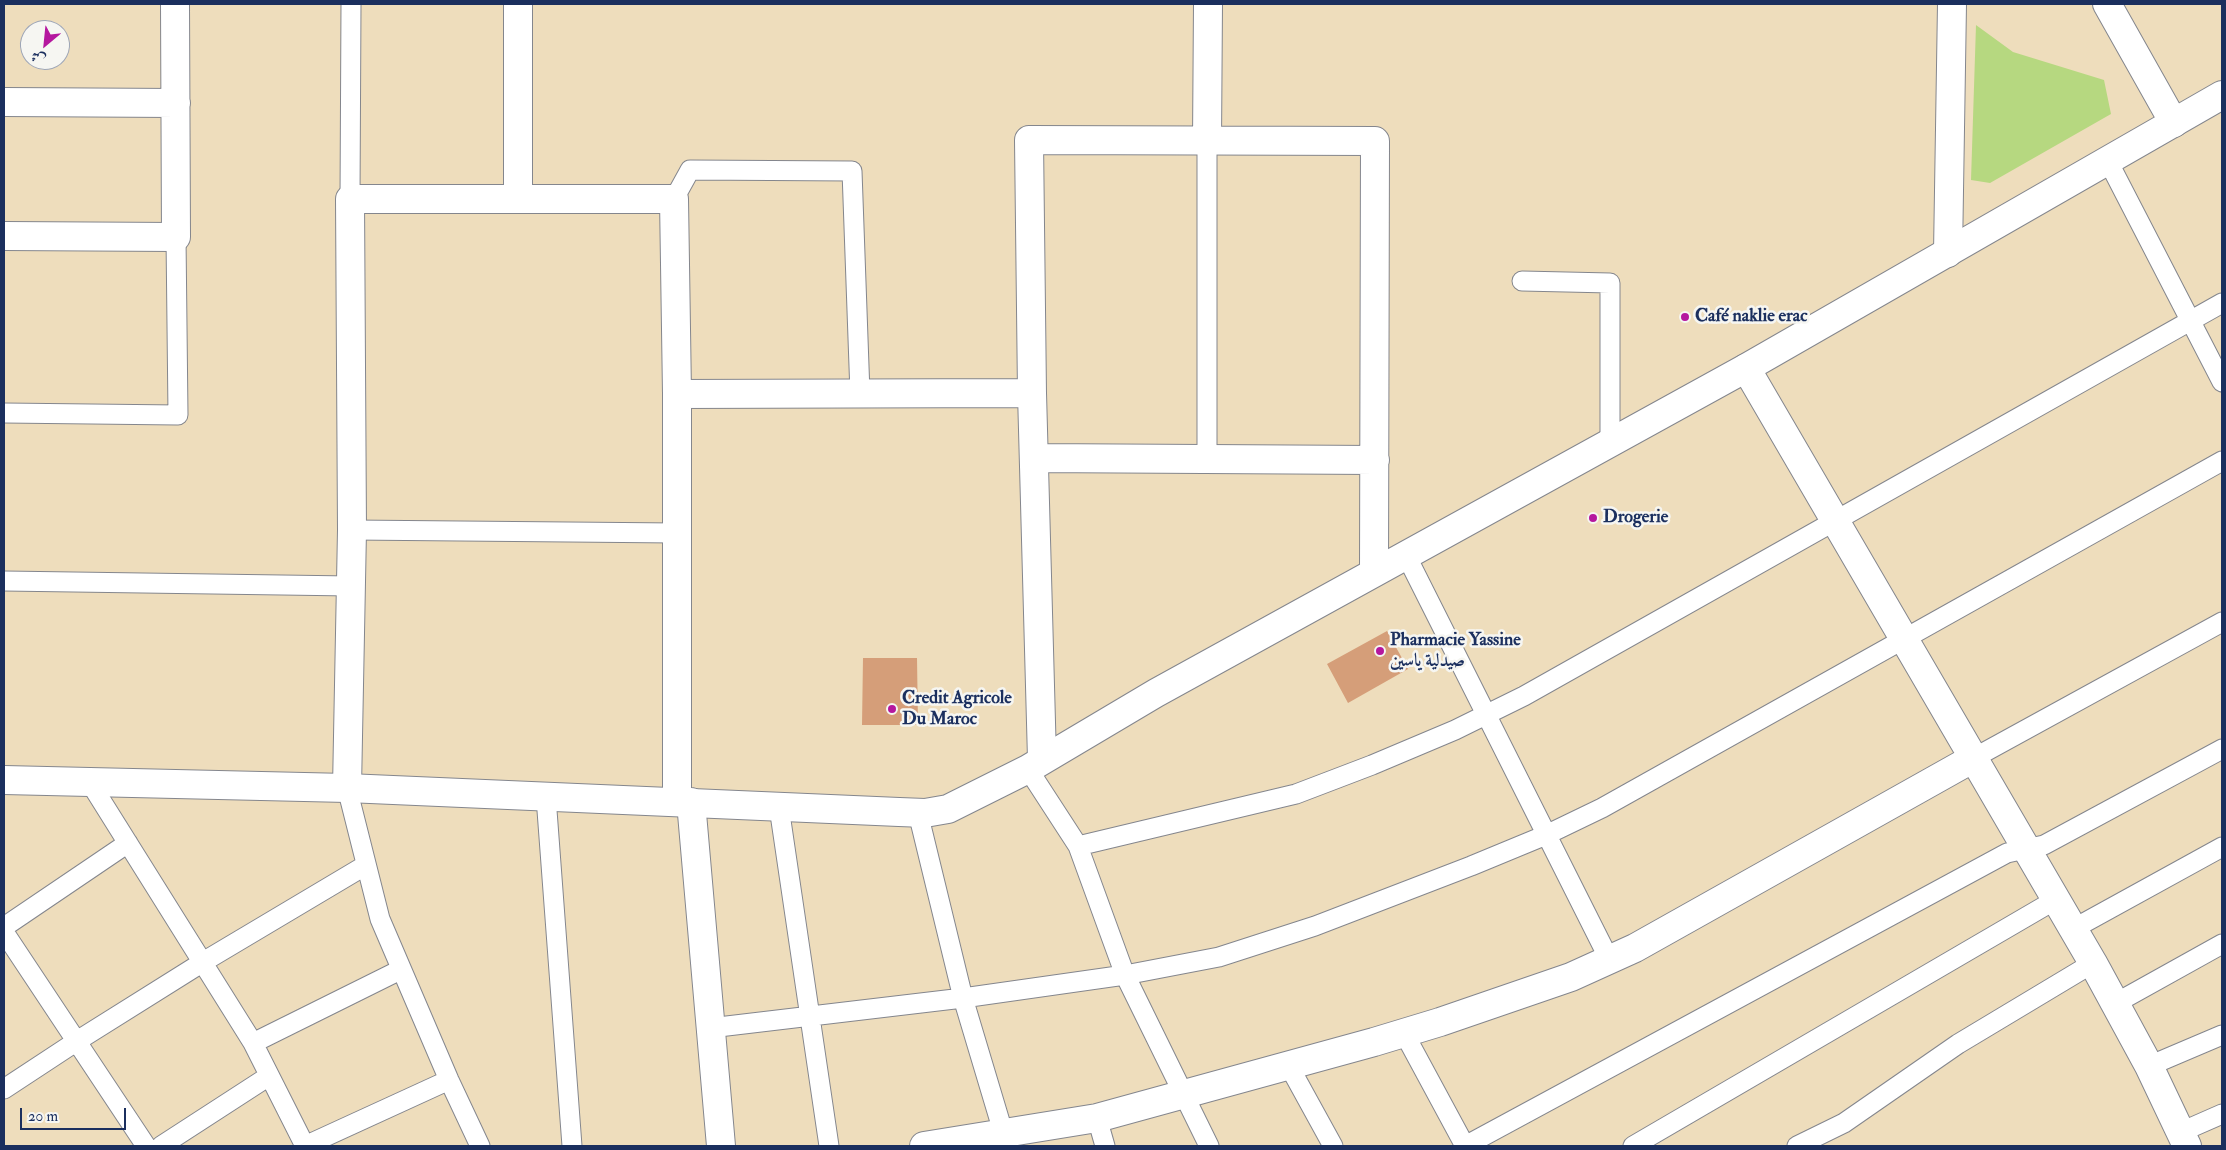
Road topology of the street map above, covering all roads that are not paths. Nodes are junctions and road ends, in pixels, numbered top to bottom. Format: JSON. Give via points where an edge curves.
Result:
{"nodes":[{"id":1,"x":175,"y":4,"type":"edge"},
{"id":2,"x":351,"y":4,"type":"edge"},
{"id":3,"x":518,"y":4,"type":"edge"},
{"id":4,"x":1208,"y":4,"type":"edge"},
{"id":5,"x":1952,"y":4,"type":"edge"},
{"id":6,"x":2107,"y":4,"type":"edge"},
{"id":7,"x":2222,"y":95,"type":"edge"},
{"id":8,"x":4,"y":102,"type":"edge"},
{"id":9,"x":176,"y":103,"type":"junction"},
{"id":10,"x":2174,"y":123,"type":"junction"},
{"id":11,"x":1207,"y":141,"type":"junction"},
{"id":12,"x":2108,"y":161,"type":"junction"},
{"id":13,"x":350,"y":199,"type":"junction"},
{"id":14,"x":518,"y":199,"type":"junction"},
{"id":15,"x":674,"y":199,"type":"junction"},
{"id":16,"x":4,"y":236,"type":"edge"},
{"id":17,"x":176,"y":237,"type":"junction"},
{"id":18,"x":1948,"y":254,"type":"junction"},
{"id":19,"x":1522,"y":281,"type":"dead end"},
{"id":20,"x":2222,"y":303,"type":"edge"},
{"id":21,"x":2190,"y":322,"type":"junction"},
{"id":22,"x":1746,"y":368,"type":"junction"},
{"id":23,"x":2222,"y":382,"type":"edge"},
{"id":24,"x":1032,"y":393,"type":"junction"},
{"id":25,"x":677,"y":394,"type":"junction"},
{"id":26,"x":860,"y":394,"type":"junction"},
{"id":27,"x":4,"y":413,"type":"edge"},
{"id":28,"x":1610,"y":444,"type":"junction"},
{"id":29,"x":1034,"y":458,"type":"junction"},
{"id":30,"x":1207,"y":458,"type":"junction"},
{"id":31,"x":1375,"y":460,"type":"junction"},
{"id":32,"x":2222,"y":461,"type":"edge"},
{"id":33,"x":1835,"y":520,"type":"junction"},
{"id":34,"x":352,"y":530,"type":"junction"},
{"id":35,"x":676,"y":533,"type":"junction"},
{"id":36,"x":1406,"y":555,"type":"junction"},
{"id":37,"x":1374,"y":572,"type":"junction"},
{"id":38,"x":4,"y":581,"type":"edge"},
{"id":39,"x":351,"y":586,"type":"junction"},
{"id":40,"x":2222,"y":622,"type":"edge"},
{"id":41,"x":1902,"y":639,"type":"junction"},
{"id":42,"x":1486,"y":714,"type":"junction"},
{"id":43,"x":2222,"y":749,"type":"edge"},
{"id":44,"x":1972,"y":759,"type":"junction"},
{"id":45,"x":1035,"y":764,"type":"junction"},
{"id":46,"x":89,"y":781,"type":"junction"},
{"id":47,"x":10,"y":784,"type":"edge"},
{"id":48,"x":347,"y":788,"type":"junction"},
{"id":49,"x":546,"y":797,"type":"junction"},
{"id":50,"x":684,"y":802,"type":"junction"},
{"id":51,"x":779,"y":807,"type":"junction"},
{"id":52,"x":918,"y":813,"type":"junction"},
{"id":53,"x":1546,"y":834,"type":"junction"},
{"id":54,"x":128,"y":843,"type":"junction"},
{"id":55,"x":1078,"y":846,"type":"junction"},
{"id":56,"x":2222,"y":848,"type":"edge"},
{"id":57,"x":2026,"y":849,"type":"junction"},
{"id":58,"x":366,"y":865,"type":"junction"},
{"id":59,"x":2055,"y":900,"type":"junction"},
{"id":60,"x":4,"y":927,"type":"edge"},
{"id":61,"x":2073,"y":929,"type":"junction"},
{"id":62,"x":4,"y":932,"type":"edge"},
{"id":63,"x":2222,"y":944,"type":"edge"},
{"id":64,"x":1609,"y":959,"type":"junction"},
{"id":65,"x":203,"y":962,"type":"junction"},
{"id":66,"x":2093,"y":963,"type":"junction"},
{"id":67,"x":400,"y":970,"type":"junction"},
{"id":68,"x":1125,"y":975,"type":"junction"},
{"id":69,"x":963,"y":998,"type":"junction"},
{"id":70,"x":2116,"y":1003,"type":"junction"},
{"id":71,"x":811,"y":1017,"type":"junction"},
{"id":72,"x":710,"y":1028,"type":"junction"},
{"id":73,"x":1404,"y":1032,"type":"junction"},
{"id":74,"x":2222,"y":1034,"type":"edge"},
{"id":75,"x":77,"y":1041,"type":"junction"},
{"id":76,"x":253,"y":1043,"type":"junction"},
{"id":77,"x":1289,"y":1066,"type":"junction"},
{"id":78,"x":2149,"y":1066,"type":"junction"},
{"id":79,"x":269,"y":1076,"type":"junction"},
{"id":80,"x":449,"y":1080,"type":"junction"},
{"id":81,"x":4,"y":1089,"type":"edge"},
{"id":82,"x":1183,"y":1095,"type":"junction"},
{"id":83,"x":2222,"y":1114,"type":"edge"},
{"id":84,"x":1097,"y":1118,"type":"junction"},
{"id":85,"x":1006,"y":1139,"type":"edge"},
{"id":86,"x":2184,"y":1139,"type":"edge"},
{"id":87,"x":146,"y":1146,"type":"edge"},
{"id":88,"x":162,"y":1146,"type":"edge"},
{"id":89,"x":305,"y":1146,"type":"edge"},
{"id":90,"x":480,"y":1146,"type":"edge"},
{"id":91,"x":572,"y":1146,"type":"edge"},
{"id":92,"x":721,"y":1146,"type":"edge"},
{"id":93,"x":829,"y":1146,"type":"edge"},
{"id":94,"x":935,"y":1146,"type":"edge"},
{"id":95,"x":1105,"y":1146,"type":"edge"},
{"id":96,"x":1209,"y":1146,"type":"edge"},
{"id":97,"x":1333,"y":1146,"type":"edge"},
{"id":98,"x":1465,"y":1146,"type":"edge"},
{"id":99,"x":1633,"y":1146,"type":"edge"},
{"id":100,"x":1797,"y":1146,"type":"edge"}],
"edges":[{"from":1,"to":9,"type":"street"},
{"from":2,"to":13,"type":"lane"},
{"from":3,"to":14,"type":"street"},
{"from":4,"to":11,"type":"street"},
{"from":5,"to":18,"type":"street"},
{"from":6,"to":10,"type":"street"},
{"from":7,"to":10,"type":"street"},
{"from":8,"to":9,"type":"street"},
{"from":9,"to":17,"type":"street"},
{"from":10,"to":12,"type":"street"},
{"from":11,"to":24,"type":"street","via":[[1029,140]]},
{"from":11,"to":30,"type":"lane"},
{"from":11,"to":31,"type":"street","via":[[1375,141]]},
{"from":12,"to":18,"type":"street"},
{"from":12,"to":21,"type":"lane"},
{"from":13,"to":14,"type":"street"},
{"from":13,"to":34,"type":"street"},
{"from":14,"to":15,"type":"street"},
{"from":15,"to":25,"type":"street"},
{"from":15,"to":26,"type":"lane","via":[[690,170],[852,171]]},
{"from":16,"to":17,"type":"street"},
{"from":17,"to":27,"type":"lane","via":[[178,415]]},
{"from":18,"to":22,"type":"street"},
{"from":19,"to":28,"type":"lane","via":[[1610,283]]},
{"from":20,"to":21,"type":"lane"},
{"from":21,"to":23,"type":"lane"},
{"from":21,"to":33,"type":"lane"},
{"from":22,"to":28,"type":"street"},
{"from":22,"to":33,"type":"street"},
{"from":24,"to":26,"type":"street"},
{"from":24,"to":29,"type":"street"},
{"from":25,"to":26,"type":"street"},
{"from":25,"to":35,"type":"street"},
{"from":28,"to":36,"type":"street"},
{"from":29,"to":30,"type":"street"},
{"from":29,"to":45,"type":"street"},
{"from":30,"to":31,"type":"street"},
{"from":31,"to":37,"type":"street"},
{"from":32,"to":41,"type":"lane"},
{"from":33,"to":41,"type":"street"},
{"from":33,"to":42,"type":"lane","via":[[1541,687]]},
{"from":34,"to":35,"type":"lane"},
{"from":34,"to":39,"type":"street"},
{"from":35,"to":50,"type":"street"},
{"from":36,"to":37,"type":"street"},
{"from":36,"to":42,"type":"lane"},
{"from":37,"to":45,"type":"street"},
{"from":38,"to":39,"type":"lane"},
{"from":39,"to":48,"type":"street"},
{"from":40,"to":44,"type":"lane"},
{"from":41,"to":44,"type":"street"},
{"from":41,"to":53,"type":"lane","via":[[1602,808]]},
{"from":42,"to":53,"type":"lane"},
{"from":42,"to":55,"type":"lane","via":[[1372,765],[1296,794]]},
{"from":43,"to":57,"type":"lane","via":[[2044,845]]},
{"from":44,"to":57,"type":"street"},
{"from":44,"to":64,"type":"street","via":[[1728,897]]},
{"from":45,"to":52,"type":"street","via":[[948,808]]},
{"from":45,"to":55,"type":"lane"},
{"from":46,"to":47,"type":"street"},
{"from":46,"to":48,"type":"street"},
{"from":46,"to":54,"type":"lane"},
{"from":48,"to":49,"type":"street"},
{"from":48,"to":58,"type":"lane"},
{"from":49,"to":50,"type":"street"},
{"from":49,"to":91,"type":"lane"},
{"from":50,"to":51,"type":"street"},
{"from":50,"to":72,"type":"street"},
{"from":51,"to":52,"type":"street"},
{"from":51,"to":71,"type":"lane"},
{"from":52,"to":69,"type":"lane"},
{"from":53,"to":64,"type":"lane"},
{"from":53,"to":68,"type":"lane","via":[[1315,926],[1219,957]]},
{"from":54,"to":60,"type":"lane"},
{"from":54,"to":65,"type":"lane"},
{"from":55,"to":68,"type":"lane"},
{"from":56,"to":61,"type":"lane"},
{"from":57,"to":59,"type":"street"},
{"from":57,"to":98,"type":"lane","via":[[2007,853]]},
{"from":58,"to":65,"type":"lane"},
{"from":58,"to":67,"type":"lane","via":[[380,918]]},
{"from":59,"to":61,"type":"street"},
{"from":59,"to":99,"type":"lane"},
{"from":61,"to":66,"type":"street"},
{"from":62,"to":75,"type":"lane"},
{"from":63,"to":70,"type":"lane"},
{"from":64,"to":73,"type":"street","via":[[1571,977]]},
{"from":65,"to":75,"type":"lane"},
{"from":65,"to":76,"type":"lane"},
{"from":66,"to":70,"type":"street"},
{"from":66,"to":100,"type":"lane","via":[[1958,1044],[1844,1123]]},
{"from":67,"to":76,"type":"lane"},
{"from":67,"to":80,"type":"lane"},
{"from":68,"to":69,"type":"lane"},
{"from":68,"to":82,"type":"lane"},
{"from":69,"to":71,"type":"lane"},
{"from":69,"to":85,"type":"lane"},
{"from":70,"to":78,"type":"street"},
{"from":71,"to":72,"type":"lane"},
{"from":71,"to":93,"type":"lane"},
{"from":72,"to":92,"type":"street"},
{"from":73,"to":77,"type":"street"},
{"from":73,"to":98,"type":"lane"},
{"from":74,"to":78,"type":"lane"},
{"from":75,"to":81,"type":"lane"},
{"from":75,"to":87,"type":"lane"},
{"from":76,"to":79,"type":"lane"},
{"from":77,"to":82,"type":"street"},
{"from":77,"to":97,"type":"lane"},
{"from":78,"to":86,"type":"street"},
{"from":79,"to":88,"type":"lane"},
{"from":79,"to":89,"type":"lane"},
{"from":80,"to":89,"type":"lane"},
{"from":80,"to":90,"type":"lane"},
{"from":82,"to":84,"type":"street"},
{"from":82,"to":96,"type":"lane"},
{"from":83,"to":86,"type":"lane"},
{"from":84,"to":85,"type":"street"},
{"from":84,"to":95,"type":"lane"},
{"from":85,"to":94,"type":"street"}]}
